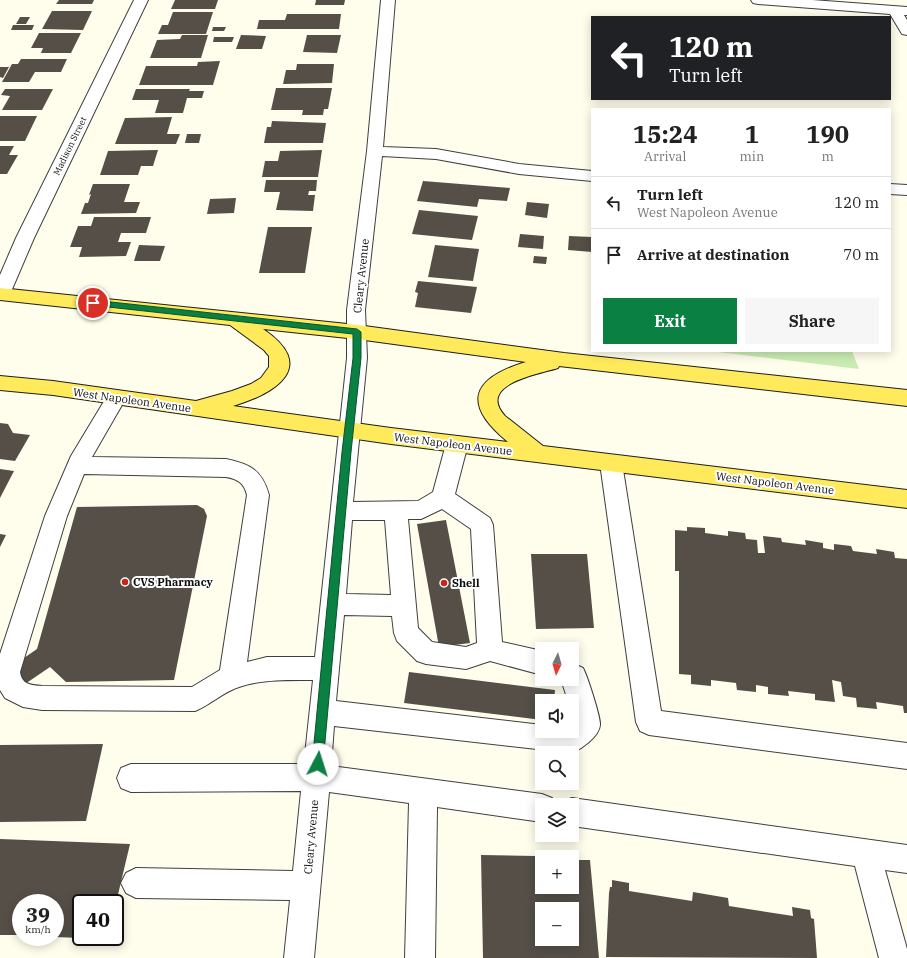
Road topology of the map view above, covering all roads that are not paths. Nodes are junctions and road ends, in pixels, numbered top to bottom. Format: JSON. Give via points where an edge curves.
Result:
{"nodes":[{"id":1,"x":141,"y":0,"type":"edge"},
{"id":2,"x":388,"y":0,"type":"edge"},
{"id":3,"x":758,"y":0,"type":"edge"},
{"id":4,"x":814,"y":2,"type":"edge"},
{"id":5,"x":901,"y":11,"type":"edge"},
{"id":6,"x":907,"y":31,"type":"edge"},
{"id":7,"x":375,"y":151,"type":"junction"},
{"id":8,"x":591,"y":176,"type":"edge"},
{"id":9,"x":891,"y":189,"type":"edge"},
{"id":10,"x":907,"y":190,"type":"edge"},
{"id":11,"x":0,"y":294,"type":"edge"},
{"id":12,"x":231,"y":317,"type":"junction"},
{"id":13,"x":357,"y":332,"type":"junction"},
{"id":14,"x":564,"y":360,"type":"junction"},
{"id":15,"x":0,"y":383,"type":"edge"},
{"id":16,"x":116,"y":398,"type":"junction"},
{"id":17,"x":907,"y":398,"type":"edge"},
{"id":18,"x":192,"y":409,"type":"junction"},
{"id":19,"x":349,"y":430,"type":"junction"},
{"id":20,"x":458,"y":444,"type":"junction"},
{"id":21,"x":539,"y":454,"type":"junction"},
{"id":22,"x":611,"y":463,"type":"junction"},
{"id":23,"x":77,"y":465,"type":"junction"},
{"id":24,"x":443,"y":497,"type":"junction"},
{"id":25,"x":907,"y":499,"type":"edge"},
{"id":26,"x":342,"y":511,"type":"junction"},
{"id":27,"x":396,"y":511,"type":"junction"},
{"id":28,"x":333,"y":604,"type":"junction"},
{"id":29,"x":404,"y":606,"type":"junction"},
{"id":30,"x":490,"y":650,"type":"junction"},
{"id":31,"x":535,"y":662,"type":"edge"},
{"id":32,"x":327,"y":668,"type":"junction"},
{"id":33,"x":232,"y":677,"type":"junction"},
{"id":34,"x":577,"y":686,"type":"edge"},
{"id":35,"x":322,"y":712,"type":"junction"},
{"id":36,"x":907,"y":756,"type":"edge"},
{"id":37,"x":316,"y":777,"type":"junction"},
{"id":38,"x":131,"y":778,"type":"dead end"},
{"id":39,"x":423,"y":791,"type":"junction"},
{"id":40,"x":535,"y":807,"type":"edge"},
{"id":41,"x":579,"y":813,"type":"edge"},
{"id":42,"x":866,"y":853,"type":"junction"},
{"id":43,"x":907,"y":859,"type":"edge"},
{"id":44,"x":136,"y":883,"type":"dead end"},
{"id":45,"x":306,"y":886,"type":"junction"},
{"id":46,"x":299,"y":958,"type":"edge"},
{"id":47,"x":420,"y":958,"type":"edge"},
{"id":48,"x":894,"y":958,"type":"edge"}],
"edges":[{"from":1,"to":11,"type":"street","name":"Madison Street"},
{"from":2,"to":7,"type":"street","name":"Cleary Avenue"},
{"from":3,"to":4,"type":"street"},
{"from":4,"to":5,"type":"street"},
{"from":5,"to":6,"type":"street"},
{"from":7,"to":8,"type":"street","via":[[436,154],[519,169]]},
{"from":7,"to":13,"type":"street","name":"Cleary Avenue","via":[[356,310]]},
{"from":9,"to":10,"type":"street"},
{"from":11,"to":12,"type":"main road"},
{"from":12,"to":13,"type":"main road"},
{"from":12,"to":18,"type":"main road","via":[[276,350],[280,360],[278,372],[271,381],[256,389],[235,398]]},
{"from":13,"to":14,"type":"main road"},
{"from":13,"to":19,"type":"street","name":"Cleary Avenue","via":[[357,358]]},
{"from":14,"to":17,"type":"main road"},
{"from":14,"to":21,"type":"main road","via":[[523,369],[506,376],[492,387],[487,398],[490,412],[506,429]]},
{"from":15,"to":16,"type":"main road","name":"West Napoleon Avenue"},
{"from":16,"to":18,"type":"main road","name":"West Napoleon Avenue"},
{"from":16,"to":23,"type":"street"},
{"from":18,"to":19,"type":"main road","name":"West Napoleon Avenue"},
{"from":19,"to":20,"type":"main road","name":"West Napoleon Avenue"},
{"from":19,"to":26,"type":"street","name":"Cleary Avenue"},
{"from":20,"to":21,"type":"main road","name":"West Napoleon Avenue"},
{"from":20,"to":24,"type":"street"},
{"from":21,"to":22,"type":"main road","name":"West Napoleon Avenue"},
{"from":22,"to":25,"type":"main road","name":"West Napoleon Avenue"},
{"from":22,"to":36,"type":"street","via":[[649,722]]},
{"from":23,"to":33,"type":"street","via":[[226,468],[240,470],[256,485],[258,495]]},
{"from":23,"to":33,"type":"street","via":[[56,516],[7,672],[8,682],[15,692],[42,698],[195,699]]},
{"from":24,"to":27,"type":"street","via":[[421,510]]},
{"from":24,"to":30,"type":"street","via":[[482,525]]},
{"from":26,"to":27,"type":"street"},
{"from":26,"to":28,"type":"street","name":"Cleary Avenue"},
{"from":27,"to":29,"type":"street"},
{"from":28,"to":29,"type":"street"},
{"from":28,"to":32,"type":"street","name":"Cleary Avenue"},
{"from":29,"to":30,"type":"street","via":[[406,633],[426,653],[466,658]]},
{"from":30,"to":31,"type":"street"},
{"from":32,"to":33,"type":"street","via":[[267,669]]},
{"from":32,"to":35,"type":"street","name":"Cleary Avenue"},
{"from":34,"to":35,"type":"street","via":[[587,725],[570,741]]},
{"from":35,"to":37,"type":"street","name":"Cleary Avenue"},
{"from":37,"to":38,"type":"street"},
{"from":37,"to":39,"type":"street"},
{"from":37,"to":45,"type":"street","name":"Cleary Avenue"},
{"from":39,"to":40,"type":"street"},
{"from":39,"to":47,"type":"street"},
{"from":41,"to":42,"type":"street"},
{"from":42,"to":43,"type":"street"},
{"from":42,"to":48,"type":"street"},
{"from":44,"to":45,"type":"street"},
{"from":45,"to":46,"type":"street","name":"Cleary Avenue"}]}
